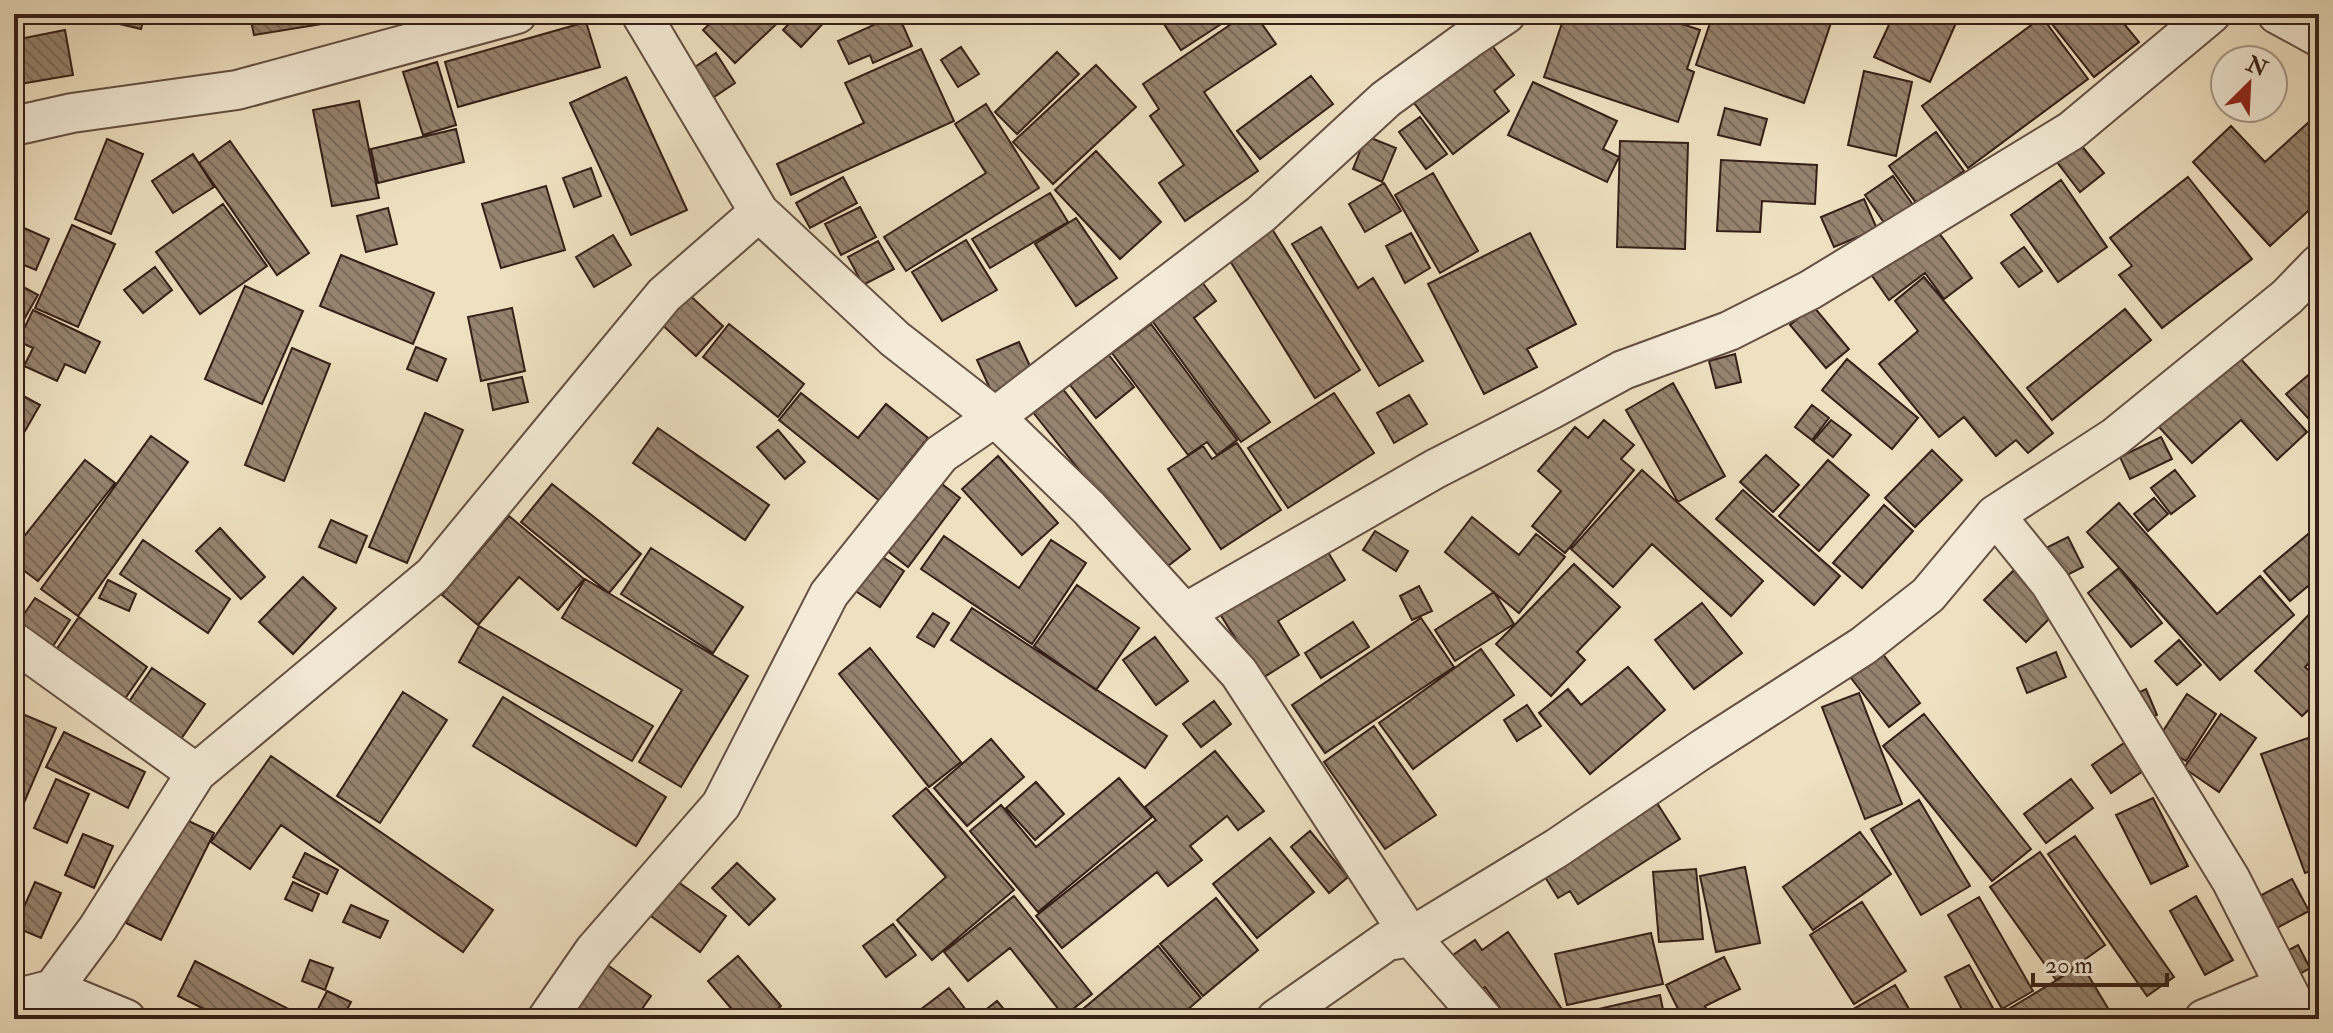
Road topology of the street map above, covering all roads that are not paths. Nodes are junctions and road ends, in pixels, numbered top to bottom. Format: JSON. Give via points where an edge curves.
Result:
{"nodes":[{"id":1,"x":517,"y":14,"type":"edge"},
{"id":2,"x":641,"y":14,"type":"edge"},
{"id":3,"x":1506,"y":14,"type":"edge"},
{"id":4,"x":2211,"y":14,"type":"edge"},
{"id":5,"x":2277,"y":14,"type":"edge"},
{"id":6,"x":2319,"y":37,"type":"edge"},
{"id":7,"x":14,"y":126,"type":"edge"},
{"id":8,"x":759,"y":212,"type":"junction"},
{"id":9,"x":2319,"y":264,"type":"edge"},
{"id":10,"x":995,"y":417,"type":"junction"},
{"id":11,"x":1995,"y":515,"type":"junction"},
{"id":12,"x":1185,"y":613,"type":"junction"},
{"id":13,"x":14,"y":642,"type":"edge"},
{"id":14,"x":196,"y":773,"type":"junction"},
{"id":15,"x":1411,"y":937,"type":"junction"},
{"id":16,"x":26,"y":997,"type":"edge"},
{"id":17,"x":2294,"y":1003,"type":"edge"},
{"id":18,"x":126,"y":1019,"type":"edge"},
{"id":19,"x":547,"y":1019,"type":"edge"},
{"id":20,"x":1276,"y":1019,"type":"edge"},
{"id":21,"x":1483,"y":1019,"type":"edge"},
{"id":22,"x":2204,"y":1019,"type":"edge"}],
"edges":[{"from":1,"to":7,"type":"street","via":[[237,90]]},
{"from":2,"to":8,"type":"street"},
{"from":3,"to":10,"type":"street","via":[[1386,99],[1261,214]]},
{"from":4,"to":12,"type":"street","via":[[2071,131],[1810,290],[1729,331],[1623,370],[1435,469]]},
{"from":5,"to":6,"type":"street"},
{"from":8,"to":10,"type":"street","via":[[895,339]]},
{"from":8,"to":14,"type":"street","via":[[664,295],[433,575]]},
{"from":9,"to":11,"type":"street","via":[[2287,297],[2115,437]]},
{"from":10,"to":12,"type":"street","via":[[1089,508]]},
{"from":10,"to":19,"type":"street","via":[[941,454],[829,594],[721,805],[594,951]]},
{"from":11,"to":15,"type":"street","via":[[1928,595],[1863,646],[1557,848]]},
{"from":11,"to":17,"type":"street","via":[[2050,583],[2231,880]]},
{"from":12,"to":15,"type":"street","via":[[1239,673]]},
{"from":13,"to":14,"type":"street"},
{"from":14,"to":16,"type":"street","via":[[98,928]]},
{"from":15,"to":20,"type":"street","via":[[1387,941]]},
{"from":15,"to":21,"type":"street"},
{"from":16,"to":18,"type":"street"},
{"from":17,"to":22,"type":"street"}]}
